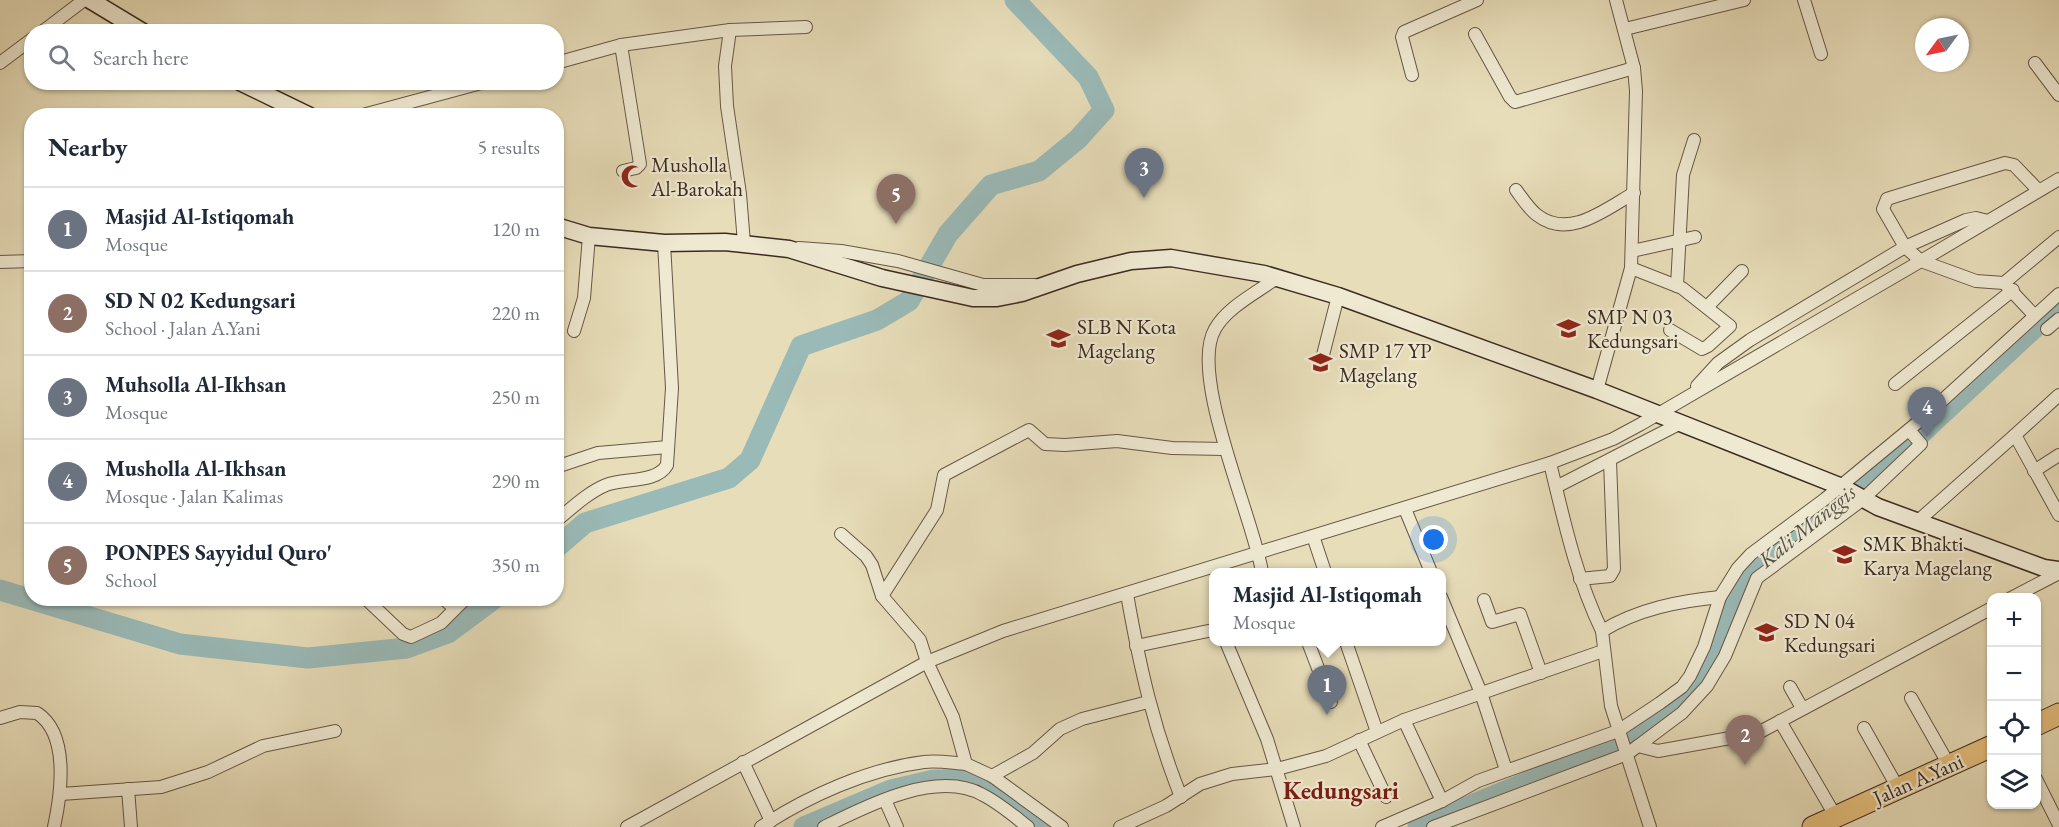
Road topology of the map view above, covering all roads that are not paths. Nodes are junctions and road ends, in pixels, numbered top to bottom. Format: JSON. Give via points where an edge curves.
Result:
{"nodes":[{"id":1,"x":84,"y":0,"type":"edge"},
{"id":2,"x":90,"y":0,"type":"edge"},
{"id":3,"x":1477,"y":0,"type":"edge"},
{"id":4,"x":1616,"y":0,"type":"edge"},
{"id":5,"x":1744,"y":0,"type":"edge"},
{"id":6,"x":1804,"y":0,"type":"edge"},
{"id":7,"x":1713,"y":3,"type":"edge"},
{"id":8,"x":52,"y":24,"type":"edge"},
{"id":9,"x":130,"y":24,"type":"edge"},
{"id":10,"x":806,"y":27,"type":"dead end"},
{"id":11,"x":1624,"y":29,"type":"junction"},
{"id":12,"x":730,"y":30,"type":"junction"},
{"id":13,"x":1475,"y":34,"type":"dead end"},
{"id":14,"x":24,"y":45,"type":"edge"},
{"id":15,"x":621,"y":45,"type":"junction"},
{"id":16,"x":1821,"y":54,"type":"dead end"},
{"id":17,"x":564,"y":61,"type":"edge"},
{"id":18,"x":0,"y":63,"type":"edge"},
{"id":19,"x":2035,"y":63,"type":"dead end"},
{"id":20,"x":1634,"y":68,"type":"junction"},
{"id":21,"x":1412,"y":75,"type":"dead end"},
{"id":22,"x":256,"y":90,"type":"edge"},
{"id":23,"x":455,"y":90,"type":"edge"},
{"id":24,"x":2059,"y":95,"type":"edge"},
{"id":25,"x":294,"y":108,"type":"edge"},
{"id":26,"x":389,"y":108,"type":"edge"},
{"id":27,"x":1694,"y":140,"type":"dead end"},
{"id":28,"x":622,"y":171,"type":"dead end"},
{"id":29,"x":2059,"y":179,"type":"edge"},
{"id":30,"x":1516,"y":190,"type":"dead end"},
{"id":31,"x":2040,"y":190,"type":"junction"},
{"id":32,"x":1634,"y":193,"type":"junction"},
{"id":33,"x":1988,"y":221,"type":"junction"},
{"id":34,"x":564,"y":228,"type":"edge"},
{"id":35,"x":590,"y":236,"type":"junction"},
{"id":36,"x":1695,"y":237,"type":"dead end"},
{"id":37,"x":2059,"y":237,"type":"edge"},
{"id":38,"x":1681,"y":238,"type":"junction"},
{"id":39,"x":664,"y":243,"type":"junction"},
{"id":40,"x":744,"y":243,"type":"junction"},
{"id":41,"x":1905,"y":247,"type":"junction"},
{"id":42,"x":789,"y":249,"type":"junction"},
{"id":43,"x":1632,"y":251,"type":"junction"},
{"id":44,"x":24,"y":261,"type":"edge"},
{"id":45,"x":1922,"y":261,"type":"junction"},
{"id":46,"x":0,"y":262,"type":"edge"},
{"id":47,"x":1631,"y":268,"type":"junction"},
{"id":48,"x":1742,"y":271,"type":"dead end"},
{"id":49,"x":1278,"y":277,"type":"junction"},
{"id":50,"x":1677,"y":286,"type":"junction"},
{"id":51,"x":2009,"y":286,"type":"junction"},
{"id":52,"x":957,"y":287,"type":"junction"},
{"id":53,"x":2059,"y":294,"type":"edge"},
{"id":54,"x":1338,"y":296,"type":"junction"},
{"id":55,"x":1707,"y":307,"type":"junction"},
{"id":56,"x":2034,"y":315,"type":"junction"},
{"id":57,"x":2059,"y":320,"type":"edge"},
{"id":58,"x":1670,"y":330,"type":"dead end"},
{"id":59,"x":2047,"y":330,"type":"dead end"},
{"id":60,"x":574,"y":331,"type":"dead end"},
{"id":61,"x":1323,"y":355,"type":"dead end"},
{"id":62,"x":1895,"y":384,"type":"dead end"},
{"id":63,"x":1597,"y":390,"type":"junction"},
{"id":64,"x":1690,"y":393,"type":"junction"},
{"id":65,"x":2059,"y":395,"type":"edge"},
{"id":66,"x":1654,"y":414,"type":"junction"},
{"id":67,"x":1679,"y":424,"type":"junction"},
{"id":68,"x":1910,"y":430,"type":"junction"},
{"id":69,"x":2016,"y":435,"type":"junction"},
{"id":70,"x":668,"y":447,"type":"junction"},
{"id":71,"x":1224,"y":449,"type":"junction"},
{"id":72,"x":2059,"y":455,"type":"edge"},
{"id":73,"x":1610,"y":461,"type":"junction"},
{"id":74,"x":564,"y":464,"type":"edge"},
{"id":75,"x":1550,"y":464,"type":"junction"},
{"id":76,"x":2034,"y":471,"type":"junction"},
{"id":77,"x":1556,"y":487,"type":"junction"},
{"id":78,"x":1841,"y":487,"type":"junction"},
{"id":79,"x":1861,"y":500,"type":"junction"},
{"id":80,"x":1405,"y":509,"type":"junction"},
{"id":81,"x":564,"y":514,"type":"edge"},
{"id":82,"x":2059,"y":515,"type":"edge"},
{"id":83,"x":1918,"y":521,"type":"junction"},
{"id":84,"x":841,"y":534,"type":"dead end"},
{"id":85,"x":1313,"y":536,"type":"junction"},
{"id":86,"x":1259,"y":552,"type":"junction"},
{"id":87,"x":1261,"y":568,"type":"edge"},
{"id":88,"x":1323,"y":568,"type":"edge"},
{"id":89,"x":1429,"y":568,"type":"edge"},
{"id":90,"x":2059,"y":572,"type":"edge"},
{"id":91,"x":1580,"y":579,"type":"junction"},
{"id":92,"x":2020,"y":593,"type":"edge"},
{"id":93,"x":1127,"y":594,"type":"junction"},
{"id":94,"x":882,"y":596,"type":"junction"},
{"id":95,"x":1720,"y":597,"type":"junction"},
{"id":96,"x":1484,"y":600,"type":"dead end"},
{"id":97,"x":373,"y":606,"type":"edge"},
{"id":98,"x":456,"y":606,"type":"edge"},
{"id":99,"x":454,"y":608,"type":"joint"},
{"id":100,"x":1446,"y":609,"type":"edge"},
{"id":101,"x":1987,"y":611,"type":"edge"},
{"id":102,"x":1209,"y":631,"type":"edge"},
{"id":103,"x":1602,"y":631,"type":"junction"},
{"id":104,"x":1136,"y":646,"type":"junction"},
{"id":105,"x":1228,"y":646,"type":"edge"},
{"id":106,"x":1310,"y":646,"type":"edge"},
{"id":107,"x":1347,"y":646,"type":"edge"},
{"id":108,"x":1603,"y":651,"type":"junction"},
{"id":109,"x":927,"y":662,"type":"junction"},
{"id":110,"x":1698,"y":664,"type":"junction"},
{"id":111,"x":1540,"y":673,"type":"junction"},
{"id":112,"x":1713,"y":674,"type":"junction"},
{"id":113,"x":1790,"y":687,"type":"dead end"},
{"id":114,"x":1480,"y":693,"type":"junction"},
{"id":115,"x":1911,"y":698,"type":"dead end"},
{"id":116,"x":1148,"y":702,"type":"junction"},
{"id":117,"x":1331,"y":702,"type":"dead end"},
{"id":118,"x":1802,"y":708,"type":"junction"},
{"id":119,"x":2059,"y":714,"type":"edge"},
{"id":120,"x":0,"y":718,"type":"edge"},
{"id":121,"x":1404,"y":720,"type":"junction"},
{"id":122,"x":2041,"y":723,"type":"edge"},
{"id":123,"x":1782,"y":725,"type":"junction"},
{"id":124,"x":1864,"y":728,"type":"dead end"},
{"id":125,"x":335,"y":731,"type":"dead end"},
{"id":126,"x":1377,"y":732,"type":"junction"},
{"id":127,"x":1618,"y":733,"type":"junction"},
{"id":128,"x":1359,"y":740,"type":"junction"},
{"id":129,"x":1987,"y":748,"type":"edge"},
{"id":130,"x":1632,"y":749,"type":"junction"},
{"id":131,"x":743,"y":762,"type":"junction"},
{"id":132,"x":966,"y":764,"type":"junction"},
{"id":133,"x":1949,"y":765,"type":"junction"},
{"id":134,"x":1277,"y":769,"type":"junction"},
{"id":135,"x":1506,"y":770,"type":"junction"},
{"id":136,"x":992,"y":776,"type":"junction"},
{"id":137,"x":2041,"y":787,"type":"edge"},
{"id":138,"x":1898,"y":788,"type":"junction"},
{"id":139,"x":128,"y":789,"type":"junction"},
{"id":140,"x":62,"y":794,"type":"junction"},
{"id":141,"x":1181,"y":797,"type":"junction"},
{"id":142,"x":1386,"y":797,"type":"dead end"},
{"id":143,"x":885,"y":800,"type":"junction"},
{"id":144,"x":1442,"y":801,"type":"junction"},
{"id":145,"x":1841,"y":819,"type":"edge"},
{"id":146,"x":641,"y":824,"type":"edge"},
{"id":147,"x":766,"y":824,"type":"edge"},
{"id":148,"x":2059,"y":825,"type":"edge"},
{"id":149,"x":54,"y":827,"type":"edge"},
{"id":150,"x":131,"y":827,"type":"edge"},
{"id":151,"x":627,"y":827,"type":"edge"},
{"id":152,"x":824,"y":827,"type":"edge"},
{"id":153,"x":897,"y":827,"type":"edge"},
{"id":154,"x":1028,"y":827,"type":"edge"},
{"id":155,"x":1062,"y":827,"type":"edge"},
{"id":156,"x":1120,"y":827,"type":"edge"},
{"id":157,"x":1294,"y":827,"type":"edge"},
{"id":158,"x":1382,"y":827,"type":"edge"},
{"id":159,"x":1432,"y":827,"type":"edge"},
{"id":160,"x":1650,"y":827,"type":"edge"},
{"id":161,"x":1813,"y":827,"type":"edge"}],
"edges":[{"from":1,"to":8,"type":"street"},
{"from":2,"to":9,"type":"street"},
{"from":3,"to":21,"type":"street","via":[[1404,32]]},
{"from":4,"to":11,"type":"street"},
{"from":5,"to":7,"type":"street"},
{"from":6,"to":16,"type":"street"},
{"from":7,"to":11,"type":"street"},
{"from":10,"to":12,"type":"street"},
{"from":11,"to":20,"type":"street"},
{"from":12,"to":15,"type":"street"},
{"from":12,"to":40,"type":"street","via":[[725,66],[727,106]]},
{"from":13,"to":20,"type":"street","via":[[1515,102]]},
{"from":14,"to":18,"type":"street"},
{"from":15,"to":17,"type":"street"},
{"from":15,"to":28,"type":"street","via":[[640,164]]},
{"from":19,"to":24,"type":"street"},
{"from":20,"to":32,"type":"street"},
{"from":22,"to":25,"type":"street"},
{"from":23,"to":26,"type":"street"},
{"from":27,"to":38,"type":"street","via":[[1683,175]]},
{"from":29,"to":31,"type":"street"},
{"from":30,"to":32,"type":"street","via":[[1537,215],[1552,223],[1574,225]]},
{"from":31,"to":33,"type":"street"},
{"from":31,"to":41,"type":"street","via":[[2014,165],[2005,163],[1887,199],[1883,209]]},
{"from":32,"to":43,"type":"street"},
{"from":33,"to":41,"type":"street","via":[[1966,220]]},
{"from":33,"to":45,"type":"street"},
{"from":34,"to":35,"type":"street"},
{"from":35,"to":39,"type":"street"},
{"from":35,"to":60,"type":"street","via":[[584,298]]},
{"from":36,"to":38,"type":"street"},
{"from":37,"to":51,"type":"street"},
{"from":38,"to":43,"type":"street"},
{"from":38,"to":50,"type":"street"},
{"from":39,"to":40,"type":"street"},
{"from":39,"to":70,"type":"street","via":[[672,388]]},
{"from":40,"to":42,"type":"street"},
{"from":41,"to":45,"type":"street"},
{"from":41,"to":64,"type":"street","via":[[1750,340],[1718,363]]},
{"from":42,"to":52,"type":"street","via":[[882,279]]},
{"from":42,"to":52,"type":"street","via":[[841,250],[898,261]]},
{"from":43,"to":47,"type":"street"},
{"from":44,"to":46,"type":"street"},
{"from":45,"to":51,"type":"street","via":[[1976,282]]},
{"from":45,"to":64,"type":"street"},
{"from":47,"to":50,"type":"street"},
{"from":47,"to":63,"type":"street"},
{"from":48,"to":55,"type":"street"},
{"from":49,"to":52,"type":"street","via":[[1171,258],[1131,261],[997,298],[973,298]]},
{"from":49,"to":54,"type":"street"},
{"from":49,"to":71,"type":"street","via":[[1221,320],[1213,331],[1209,345],[1210,374]]},
{"from":50,"to":55,"type":"street"},
{"from":51,"to":56,"type":"street"},
{"from":51,"to":62,"type":"street"},
{"from":53,"to":56,"type":"street"},
{"from":54,"to":61,"type":"street"},
{"from":54,"to":63,"type":"street"},
{"from":55,"to":58,"type":"street","via":[[1730,326],[1708,346],[1694,347]]},
{"from":56,"to":68,"type":"street"},
{"from":57,"to":59,"type":"street"},
{"from":63,"to":66,"type":"street"},
{"from":64,"to":66,"type":"street"},
{"from":65,"to":69,"type":"street"},
{"from":66,"to":67,"type":"street"},
{"from":66,"to":75,"type":"street","via":[[1613,439]]},
{"from":67,"to":73,"type":"street"},
{"from":67,"to":78,"type":"street"},
{"from":68,"to":78,"type":"street"},
{"from":68,"to":79,"type":"street","via":[[1920,443]]},
{"from":69,"to":76,"type":"street"},
{"from":69,"to":83,"type":"street"},
{"from":70,"to":74,"type":"street","via":[[598,453]]},
{"from":70,"to":81,"type":"street","via":[[667,465],[660,473],[607,485]]},
{"from":71,"to":86,"type":"street"},
{"from":71,"to":94,"type":"street","via":[[1116,441],[1045,444],[1029,430],[944,475],[937,510]]},
{"from":72,"to":76,"type":"street"},
{"from":73,"to":77,"type":"street"},
{"from":73,"to":91,"type":"street","via":[[1614,569],[1610,576]]},
{"from":75,"to":77,"type":"street"},
{"from":75,"to":80,"type":"street"},
{"from":76,"to":82,"type":"street"},
{"from":77,"to":91,"type":"street"},
{"from":78,"to":79,"type":"street"},
{"from":78,"to":95,"type":"street","via":[[1751,554]]},
{"from":79,"to":83,"type":"street"},
{"from":79,"to":112,"type":"street","via":[[1757,578],[1725,656]]},
{"from":80,"to":85,"type":"street"},
{"from":80,"to":89,"type":"street"},
{"from":83,"to":90,"type":"street"},
{"from":84,"to":94,"type":"street","via":[[872,565]]},
{"from":85,"to":86,"type":"street"},
{"from":85,"to":88,"type":"street"},
{"from":86,"to":87,"type":"street"},
{"from":86,"to":93,"type":"street"},
{"from":90,"to":92,"type":"street"},
{"from":91,"to":103,"type":"street"},
{"from":93,"to":104,"type":"street"},
{"from":93,"to":109,"type":"street","via":[[1003,631]]},
{"from":94,"to":109,"type":"street","via":[[920,640]]},
{"from":95,"to":103,"type":"street","via":[[1650,610]]},
{"from":95,"to":110,"type":"street"},
{"from":96,"to":111,"type":"street","via":[[1492,622],[1520,614]]},
{"from":97,"to":99,"type":"street","via":[[411,637],[430,630]]},
{"from":98,"to":99,"type":"street"},
{"from":100,"to":114,"type":"street"},
{"from":101,"to":118,"type":"street"},
{"from":102,"to":104,"type":"street"},
{"from":103,"to":108,"type":"street"},
{"from":104,"to":116,"type":"street"},
{"from":105,"to":134,"type":"street"},
{"from":106,"to":117,"type":"street"},
{"from":107,"to":126,"type":"street"},
{"from":108,"to":111,"type":"street"},
{"from":108,"to":127,"type":"street"},
{"from":109,"to":131,"type":"street"},
{"from":109,"to":132,"type":"street","via":[[953,717]]},
{"from":110,"to":112,"type":"street"},
{"from":110,"to":127,"type":"street","via":[[1682,687]]},
{"from":111,"to":114,"type":"street"},
{"from":112,"to":130,"type":"street","via":[[1691,704]]},
{"from":113,"to":118,"type":"street"},
{"from":114,"to":121,"type":"street"},
{"from":114,"to":135,"type":"street"},
{"from":115,"to":133,"type":"street"},
{"from":116,"to":136,"type":"street","via":[[1082,719],[1060,729],[1033,753]]},
{"from":116,"to":141,"type":"street"},
{"from":118,"to":123,"type":"street"},
{"from":119,"to":122,"type":"highway"},
{"from":120,"to":140,"type":"street","via":[[30,712],[43,717],[60,754]]},
{"from":121,"to":126,"type":"street"},
{"from":121,"to":144,"type":"street"},
{"from":123,"to":130,"type":"street","via":[[1722,742],[1658,752]]},
{"from":123,"to":145,"type":"street"},
{"from":124,"to":138,"type":"street"},
{"from":125,"to":139,"type":"street","via":[[263,747],[208,772],[161,787]]},
{"from":126,"to":128,"type":"street"},
{"from":127,"to":130,"type":"street"},
{"from":127,"to":135,"type":"street"},
{"from":128,"to":134,"type":"street","via":[[1326,756]]},
{"from":128,"to":142,"type":"street"},
{"from":129,"to":133,"type":"highway","name":"Jalan A.Yani"},
{"from":130,"to":159,"type":"street"},
{"from":130,"to":160,"type":"street"},
{"from":131,"to":146,"type":"street"},
{"from":131,"to":147,"type":"street"},
{"from":132,"to":136,"type":"street"},
{"from":132,"to":147,"type":"street","via":[[926,761],[889,769],[846,784]]},
{"from":133,"to":138,"type":"highway","name":"Jalan A.Yani"},
{"from":134,"to":141,"type":"street","via":[[1232,774],[1200,784]]},
{"from":134,"to":157,"type":"street"},
{"from":135,"to":144,"type":"street"},
{"from":136,"to":155,"type":"street"},
{"from":137,"to":148,"type":"street"},
{"from":138,"to":145,"type":"highway","name":"Jalan A.Yani"},
{"from":139,"to":140,"type":"street"},
{"from":139,"to":150,"type":"street"},
{"from":140,"to":149,"type":"street"},
{"from":141,"to":156,"type":"street"},
{"from":143,"to":152,"type":"street"},
{"from":143,"to":153,"type":"street"},
{"from":143,"to":154,"type":"street","via":[[922,787],[955,786],[981,794]]},
{"from":144,"to":158,"type":"street"},
{"from":145,"to":161,"type":"highway","name":"Jalan A.Yani"},
{"from":146,"to":151,"type":"street"}]}
